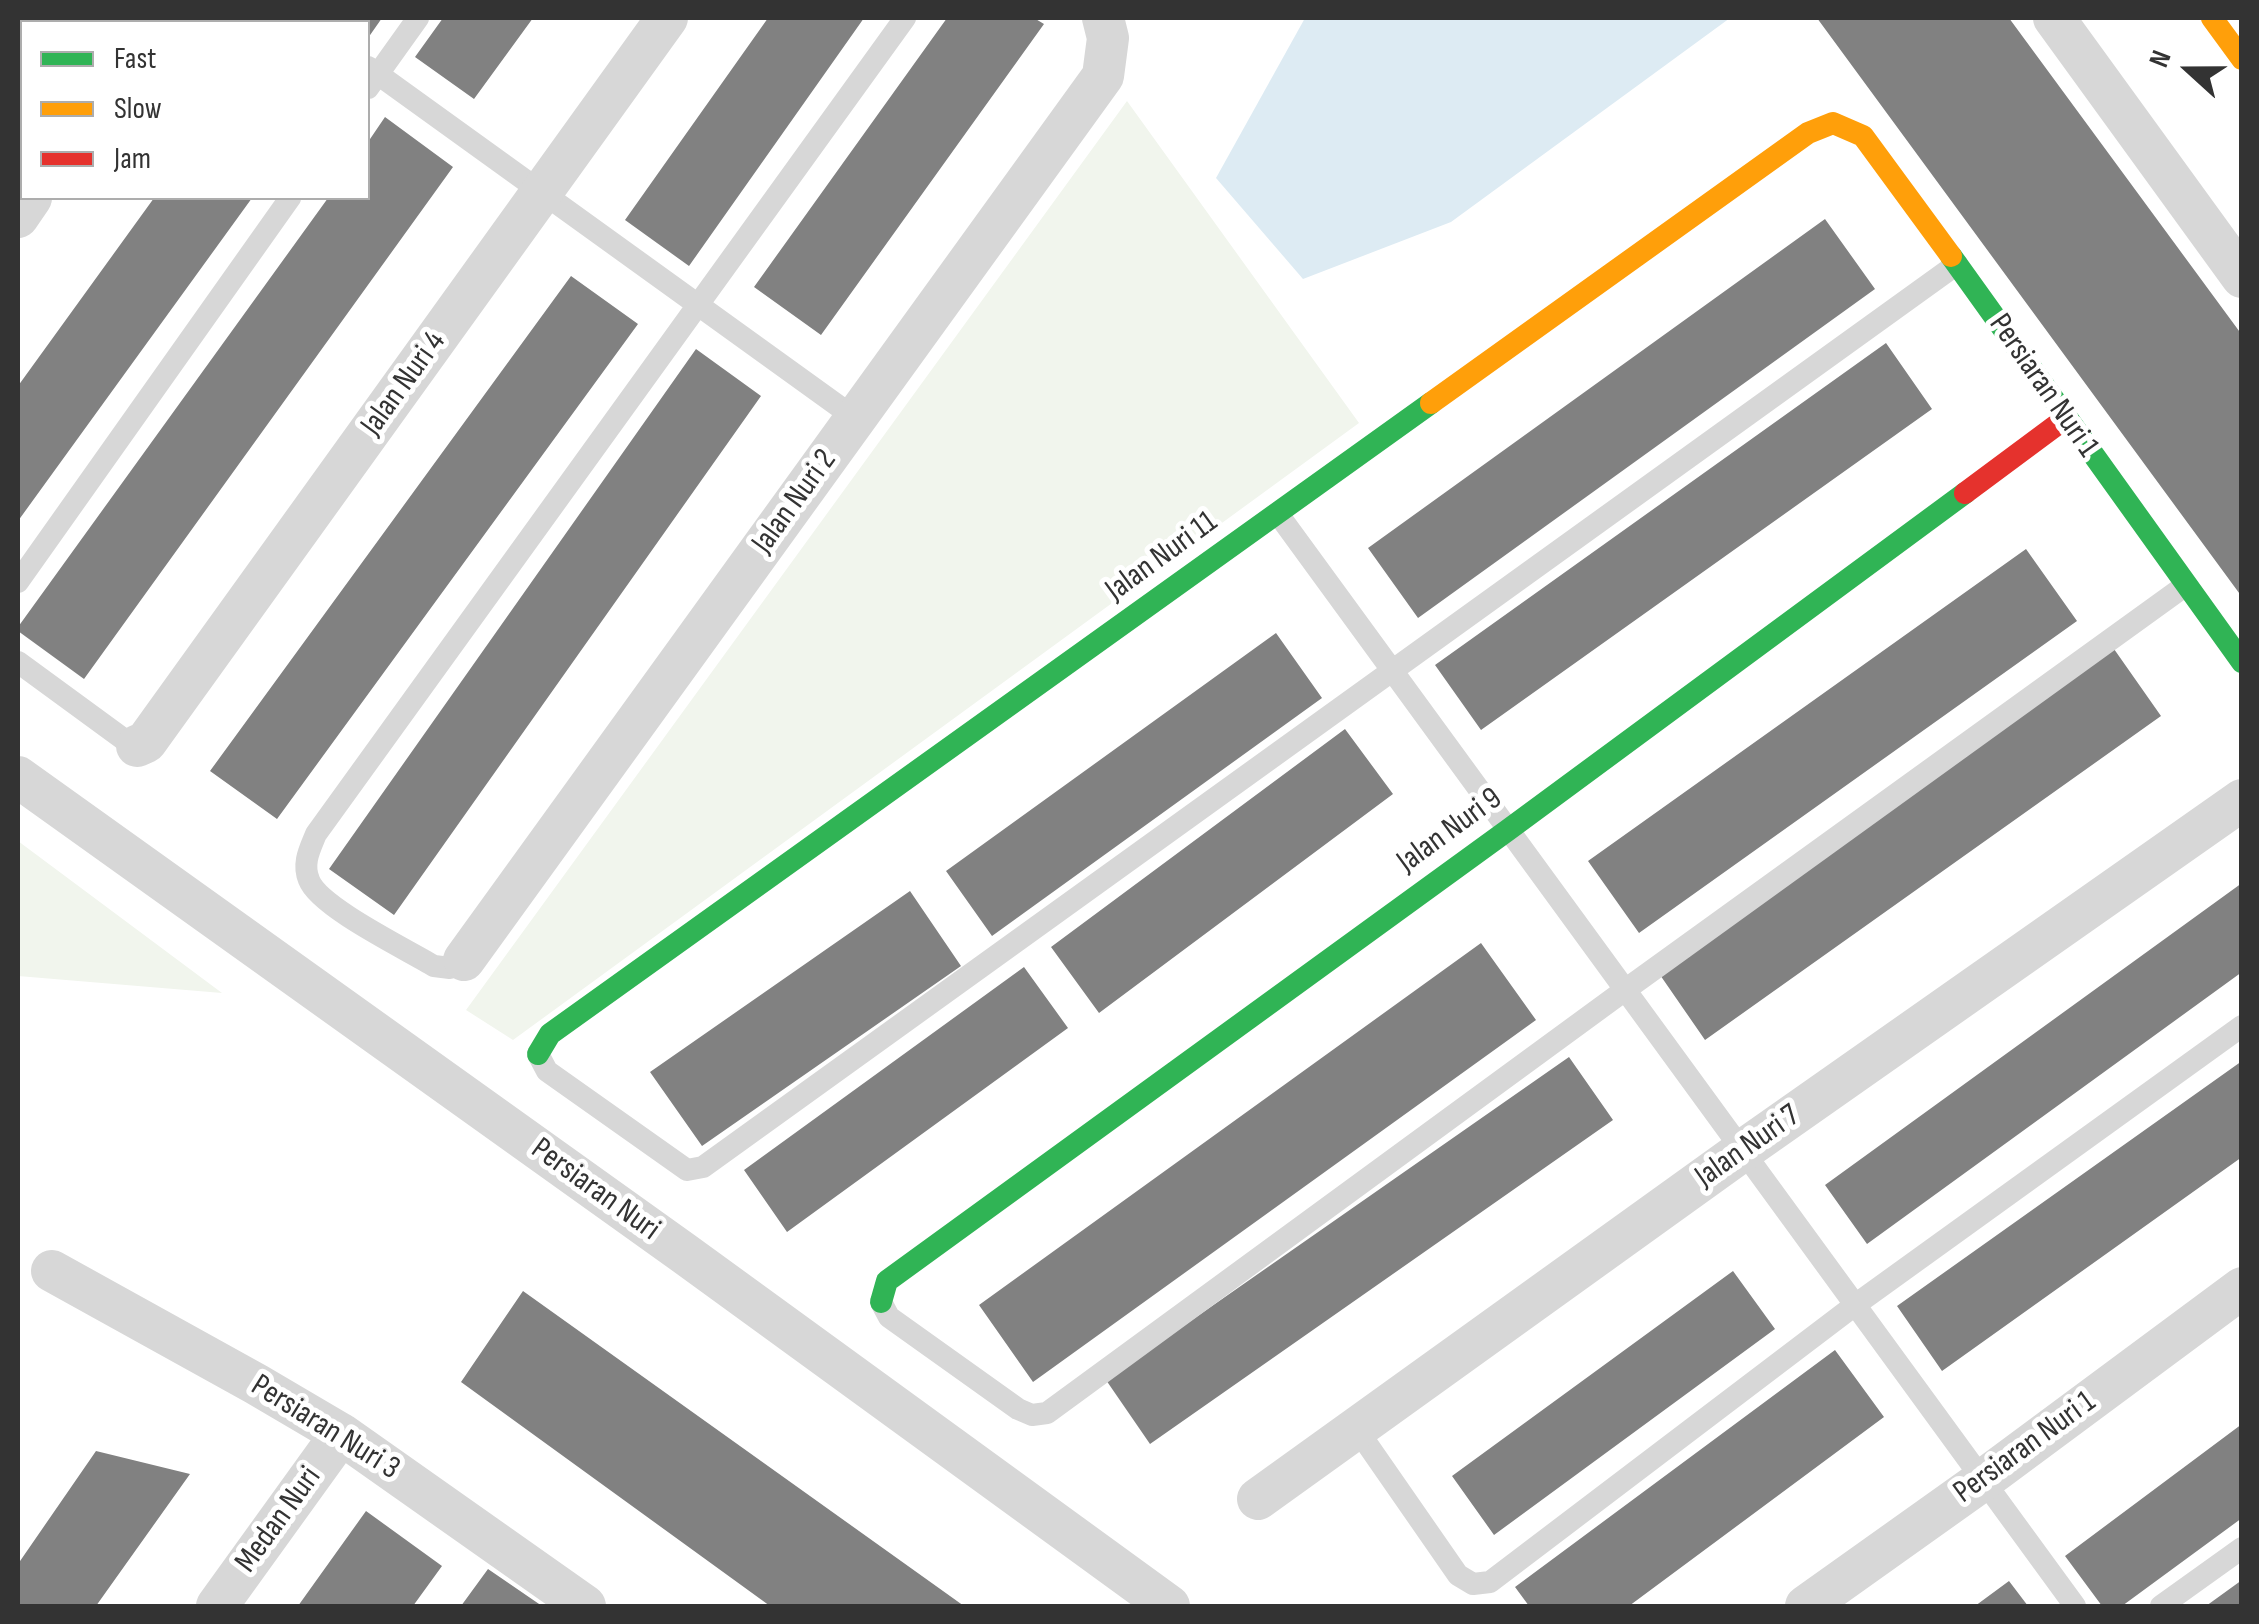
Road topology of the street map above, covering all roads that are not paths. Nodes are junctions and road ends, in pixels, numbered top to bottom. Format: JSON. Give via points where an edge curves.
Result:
{"nodes":[{"id":1,"x":418,"y":18,"type":"edge"},
{"id":2,"x":667,"y":18,"type":"edge"},
{"id":3,"x":905,"y":18,"type":"edge"},
{"id":4,"x":2054,"y":18,"type":"edge"},
{"id":5,"x":2212,"y":18,"type":"edge"},
{"id":6,"x":1106,"y":28,"type":"edge"},
{"id":7,"x":2242,"y":59,"type":"edge"},
{"id":8,"x":371,"y":76,"type":"edge"},
{"id":9,"x":1833,"y":123,"type":"joint"},
{"id":10,"x":541,"y":192,"type":"junction"},
{"id":11,"x":289,"y":200,"type":"edge"},
{"id":12,"x":1957,"y":264,"type":"junction"},
{"id":13,"x":2242,"y":277,"type":"edge"},
{"id":14,"x":698,"y":305,"type":"junction"},
{"id":15,"x":856,"y":418,"type":"junction"},
{"id":16,"x":2066,"y":418,"type":"junction"},
{"id":17,"x":1278,"y":514,"type":"junction"},
{"id":18,"x":18,"y":582,"type":"edge"},
{"id":19,"x":2186,"y":585,"type":"junction"},
{"id":20,"x":18,"y":662,"type":"edge"},
{"id":21,"x":2242,"y":662,"type":"edge"},
{"id":22,"x":1392,"y":672,"type":"junction"},
{"id":23,"x":137,"y":746,"type":"joint"},
{"id":24,"x":18,"y":777,"type":"edge"},
{"id":25,"x":2242,"y":800,"type":"edge"},
{"id":26,"x":1508,"y":830,"type":"junction"},
{"id":27,"x":464,"y":960,"type":"joint"},
{"id":28,"x":1625,"y":990,"type":"junction"},
{"id":29,"x":2242,"y":1026,"type":"edge"},
{"id":30,"x":538,"y":1054,"type":"joint"},
{"id":31,"x":1742,"y":1151,"type":"junction"},
{"id":32,"x":52,"y":1271,"type":"dead end"},
{"id":33,"x":2242,"y":1288,"type":"edge"},
{"id":34,"x":881,"y":1302,"type":"joint"},
{"id":35,"x":1854,"y":1304,"type":"junction"},
{"id":36,"x":1356,"y":1428,"type":"junction"},
{"id":37,"x":340,"y":1434,"type":"junction"},
{"id":38,"x":1983,"y":1480,"type":"junction"},
{"id":39,"x":1258,"y":1499,"type":"dead end"},
{"id":40,"x":2242,"y":1548,"type":"edge"},
{"id":41,"x":217,"y":1606,"type":"edge"},
{"id":42,"x":585,"y":1606,"type":"edge"},
{"id":43,"x":1169,"y":1606,"type":"edge"},
{"id":44,"x":1806,"y":1606,"type":"edge"},
{"id":45,"x":2075,"y":1606,"type":"edge"},
{"id":46,"x":2161,"y":1606,"type":"edge"}],
"edges":[{"from":1,"to":8,"type":"lane"},
{"from":2,"to":10,"type":"street","name":"Jalan Nuri 4"},
{"from":3,"to":14,"type":"lane"},
{"from":4,"to":13,"type":"street"},
{"from":5,"to":7,"type":"street"},
{"from":6,"to":15,"type":"street","name":"Jalan Nuri 2","via":[[1103,76]]},
{"from":8,"to":10,"type":"lane"},
{"from":9,"to":12,"type":"street","name":"Persiaran Nuri 1","via":[[1863,136]]},
{"from":9,"to":17,"type":"street","name":"Jalan Nuri 11","via":[[1808,133]]},
{"from":10,"to":14,"type":"lane"},
{"from":10,"to":23,"type":"street","name":"Jalan Nuri 4"},
{"from":11,"to":18,"type":"lane"},
{"from":12,"to":16,"type":"street","name":"Persiaran Nuri 1"},
{"from":12,"to":22,"type":"lane"},
{"from":14,"to":15,"type":"lane"},
{"from":14,"to":27,"type":"lane","via":[[316,834],[306,862],[310,882],[327,902],[434,966],[450,968]]},
{"from":15,"to":27,"type":"street","name":"Jalan Nuri 2"},
{"from":16,"to":19,"type":"street","name":"Persiaran Nuri 1"},
{"from":16,"to":26,"type":"street","name":"Jalan Nuri 9"},
{"from":17,"to":22,"type":"lane"},
{"from":17,"to":30,"type":"street","name":"Jalan Nuri 11","via":[[550,1034]]},
{"from":19,"to":21,"type":"street","name":"Persiaran Nuri 1"},
{"from":19,"to":28,"type":"lane"},
{"from":20,"to":23,"type":"lane"},
{"from":22,"to":26,"type":"lane"},
{"from":22,"to":30,"type":"lane","via":[[703,1168],[687,1170],[547,1071]]},
{"from":24,"to":43,"type":"street","name":"Persiaran Nuri"},
{"from":25,"to":31,"type":"street","name":"Jalan Nuri 7"},
{"from":26,"to":28,"type":"lane"},
{"from":26,"to":34,"type":"street","name":"Jalan Nuri 9","via":[[887,1282]]},
{"from":28,"to":31,"type":"lane"},
{"from":28,"to":34,"type":"lane","via":[[1047,1413],[1018,1409],[889,1317]]},
{"from":29,"to":35,"type":"lane"},
{"from":31,"to":35,"type":"lane"},
{"from":31,"to":36,"type":"street","name":"Jalan Nuri 7"},
{"from":32,"to":37,"type":"street","name":"Persiaran Nuri 3"},
{"from":33,"to":38,"type":"street","name":"Persiaran Nuri 1"},
{"from":35,"to":36,"type":"lane","via":[[1490,1582],[1473,1584],[1458,1576]]},
{"from":35,"to":38,"type":"lane"},
{"from":36,"to":39,"type":"street","name":"Jalan Nuri 7"},
{"from":37,"to":41,"type":"street","name":"Medan Nuri"},
{"from":37,"to":42,"type":"street","name":"Persiaran Nuri 3"},
{"from":38,"to":44,"type":"street","name":"Persiaran Nuri 1"},
{"from":38,"to":45,"type":"lane"},
{"from":40,"to":46,"type":"lane"}]}
